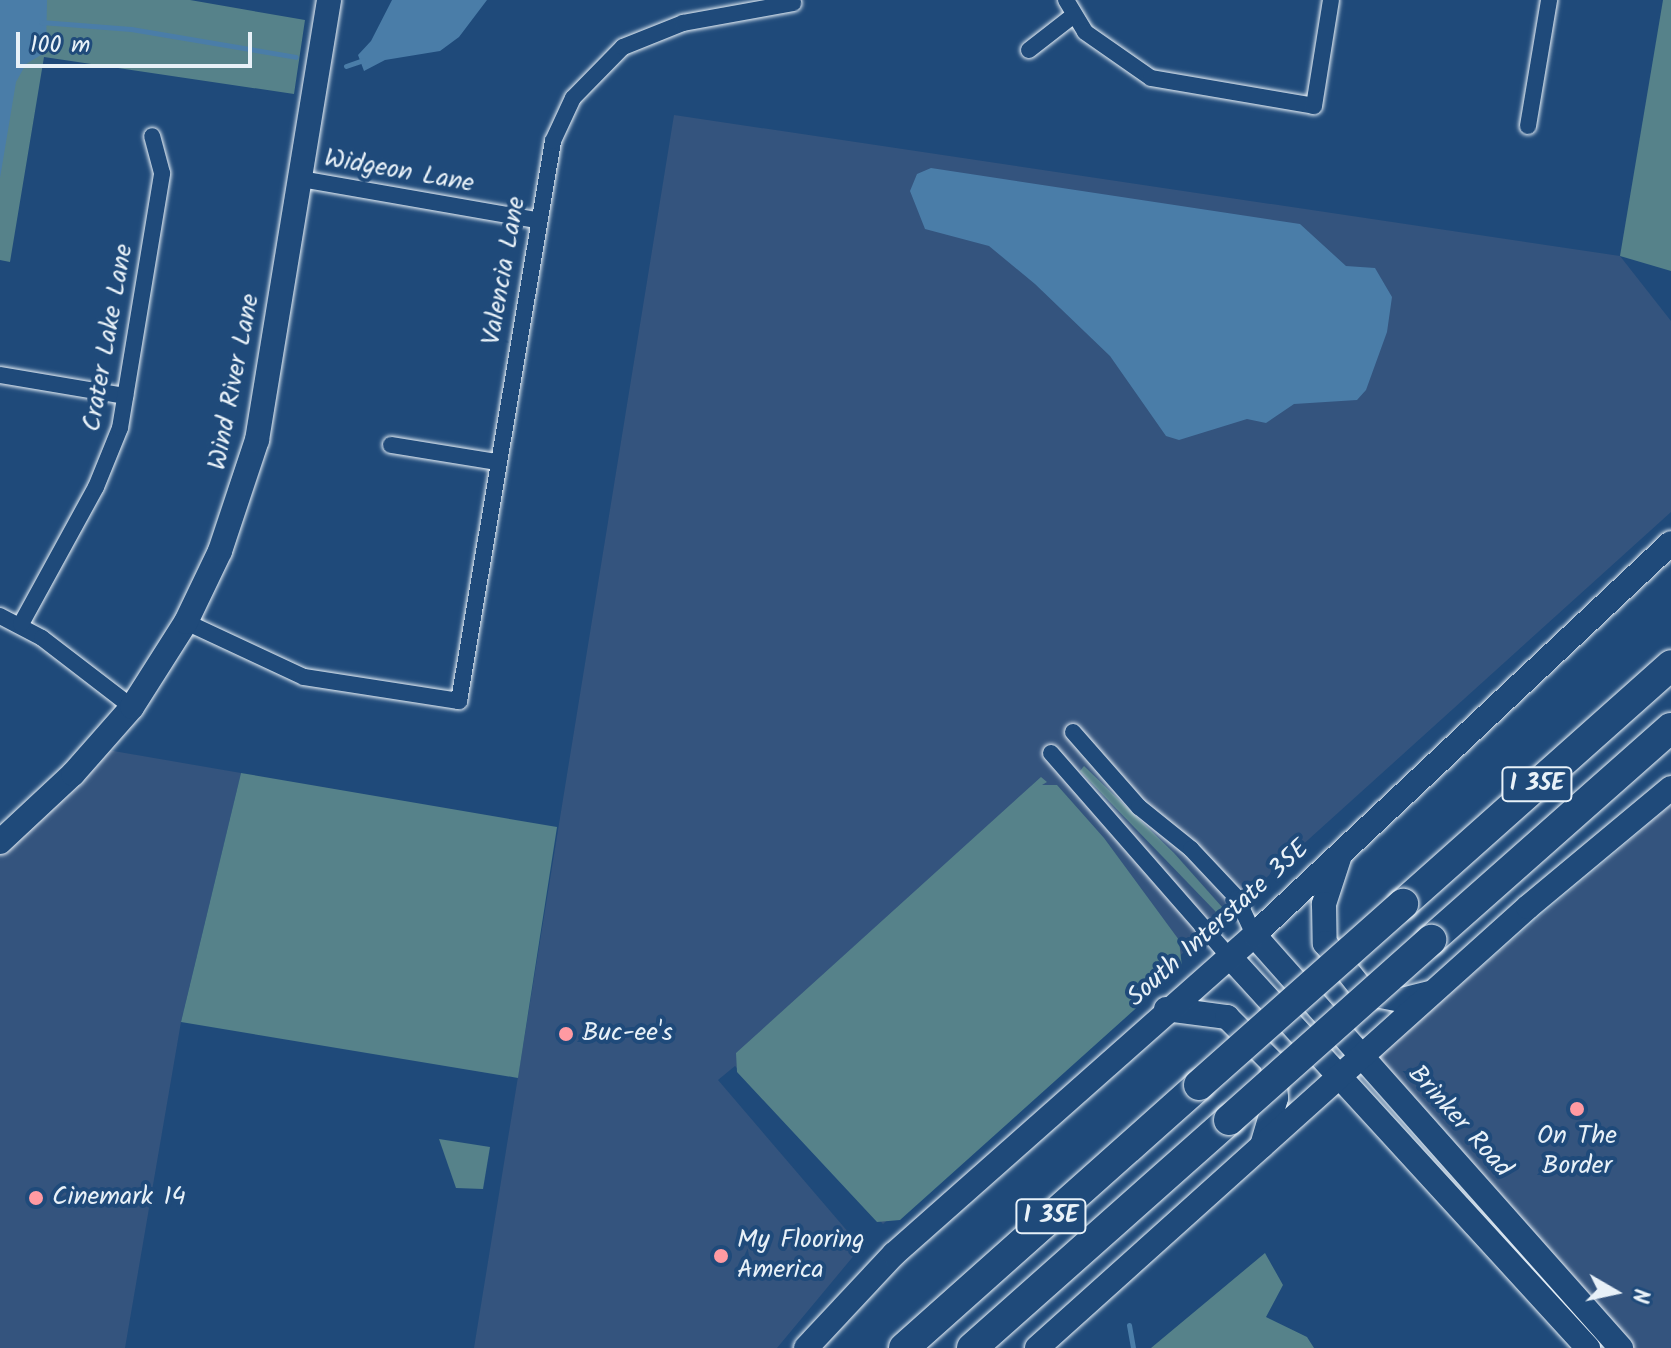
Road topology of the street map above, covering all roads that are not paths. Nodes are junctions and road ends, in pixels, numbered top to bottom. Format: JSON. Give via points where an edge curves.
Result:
{"nodes":[{"id":1,"x":329,"y":0,"type":"edge"},
{"id":2,"x":1331,"y":0,"type":"edge"},
{"id":3,"x":1549,"y":0,"type":"edge"},
{"id":4,"x":793,"y":3,"type":"dead end"},
{"id":5,"x":1070,"y":7,"type":"edge"},
{"id":6,"x":1029,"y":50,"type":"dead end"},
{"id":7,"x":1528,"y":126,"type":"dead end"},
{"id":8,"x":152,"y":136,"type":"dead end"},
{"id":9,"x":301,"y":179,"type":"junction"},
{"id":10,"x":537,"y":220,"type":"junction"},
{"id":11,"x":0,"y":375,"type":"edge"},
{"id":12,"x":125,"y":396,"type":"junction"},
{"id":13,"x":391,"y":445,"type":"dead end"},
{"id":14,"x":496,"y":462,"type":"junction"},
{"id":15,"x":1671,"y":543,"type":"edge"},
{"id":16,"x":0,"y":616,"type":"edge"},
{"id":17,"x":186,"y":622,"type":"junction"},
{"id":18,"x":21,"y":624,"type":"junction"},
{"id":19,"x":1671,"y":665,"type":"edge"},
{"id":20,"x":132,"y":707,"type":"junction"},
{"id":21,"x":1671,"y":728,"type":"edge"},
{"id":22,"x":1073,"y":732,"type":"dead end"},
{"id":23,"x":1051,"y":753,"type":"dead end"},
{"id":24,"x":1671,"y":788,"type":"edge"},
{"id":25,"x":0,"y":842,"type":"edge"},
{"id":26,"x":1341,"y":853,"type":"junction"},
{"id":27,"x":1254,"y":935,"type":"junction"},
{"id":28,"x":1229,"y":956,"type":"junction"},
{"id":29,"x":1435,"y":991,"type":"junction"},
{"id":30,"x":1166,"y":1009,"type":"junction"},
{"id":31,"x":1362,"y":1057,"type":"junction"},
{"id":32,"x":1339,"y":1077,"type":"junction"},
{"id":33,"x":1262,"y":1149,"type":"junction"},
{"id":34,"x":1555,"y":1272,"type":"junction"},
{"id":35,"x":1533,"y":1288,"type":"junction"},
{"id":36,"x":806,"y":1348,"type":"edge"},
{"id":37,"x":904,"y":1348,"type":"edge"},
{"id":38,"x":972,"y":1348,"type":"edge"},
{"id":39,"x":1037,"y":1348,"type":"edge"},
{"id":40,"x":1588,"y":1348,"type":"edge"},
{"id":41,"x":1621,"y":1348,"type":"edge"}],
"edges":[{"from":1,"to":9,"type":"main road","name":"Wind River Lane"},
{"from":2,"to":5,"type":"street","via":[[1314,106],[1151,78],[1101,44]]},
{"from":3,"to":7,"type":"street"},
{"from":4,"to":10,"type":"street","name":"Valencia Lane","via":[[672,27],[614,54],[573,98],[553,141]]},
{"from":5,"to":6,"type":"street"},
{"from":8,"to":12,"type":"street","name":"Crater Lake Lane","via":[[162,173]]},
{"from":9,"to":10,"type":"street","name":"Widgeon Lane"},
{"from":9,"to":17,"type":"main road","name":"Wind River Lane","via":[[257,440],[220,551]]},
{"from":10,"to":14,"type":"street","name":"Valencia Lane"},
{"from":11,"to":12,"type":"street"},
{"from":12,"to":18,"type":"street","name":"Crater Lake Lane","via":[[110,456]]},
{"from":13,"to":14,"type":"street"},
{"from":14,"to":17,"type":"street","name":"Valencia Lane","via":[[459,701],[304,677]]},
{"from":15,"to":26,"type":"main road","name":"South Interstate 35E"},
{"from":16,"to":18,"type":"street"},
{"from":17,"to":20,"type":"main road","name":"Wind River Lane"},
{"from":18,"to":20,"type":"street"},
{"from":19,"to":37,"type":"highway","number":"I 35E","bridge":true},
{"from":20,"to":25,"type":"main road","name":"Wind River Lane","via":[[73,774]]},
{"from":21,"to":38,"type":"highway","number":"I 35E","bridge":true},
{"from":22,"to":27,"type":"street","via":[[1139,807],[1191,849],[1237,898]]},
{"from":23,"to":28,"type":"street"},
{"from":24,"to":29,"type":"main road"},
{"from":26,"to":27,"type":"main road","name":"South Interstate 35E"},
{"from":26,"to":29,"type":"main road","via":[[1324,904],[1325,943],[1365,993],[1402,1000]]},
{"from":27,"to":28,"type":"main road","name":"South Interstate 35E"},
{"from":27,"to":31,"type":"main road","name":"Brinker Road"},
{"from":28,"to":30,"type":"main road","name":"South Interstate 35E"},
{"from":28,"to":32,"type":"main road"},
{"from":29,"to":31,"type":"main road"},
{"from":30,"to":33,"type":"main road","via":[[1227,1017],[1273,1063],[1278,1083]]},
{"from":30,"to":36,"type":"main road","name":"South Interstate 35E","via":[[894,1254]]},
{"from":31,"to":32,"type":"main road"},
{"from":31,"to":34,"type":"main road","name":"Brinker Road"},
{"from":32,"to":33,"type":"main road"},
{"from":32,"to":35,"type":"main road"},
{"from":33,"to":39,"type":"main road"},
{"from":34,"to":35,"type":"main road"},
{"from":34,"to":41,"type":"main road","name":"Brinker Road"},
{"from":35,"to":40,"type":"main road"}]}
